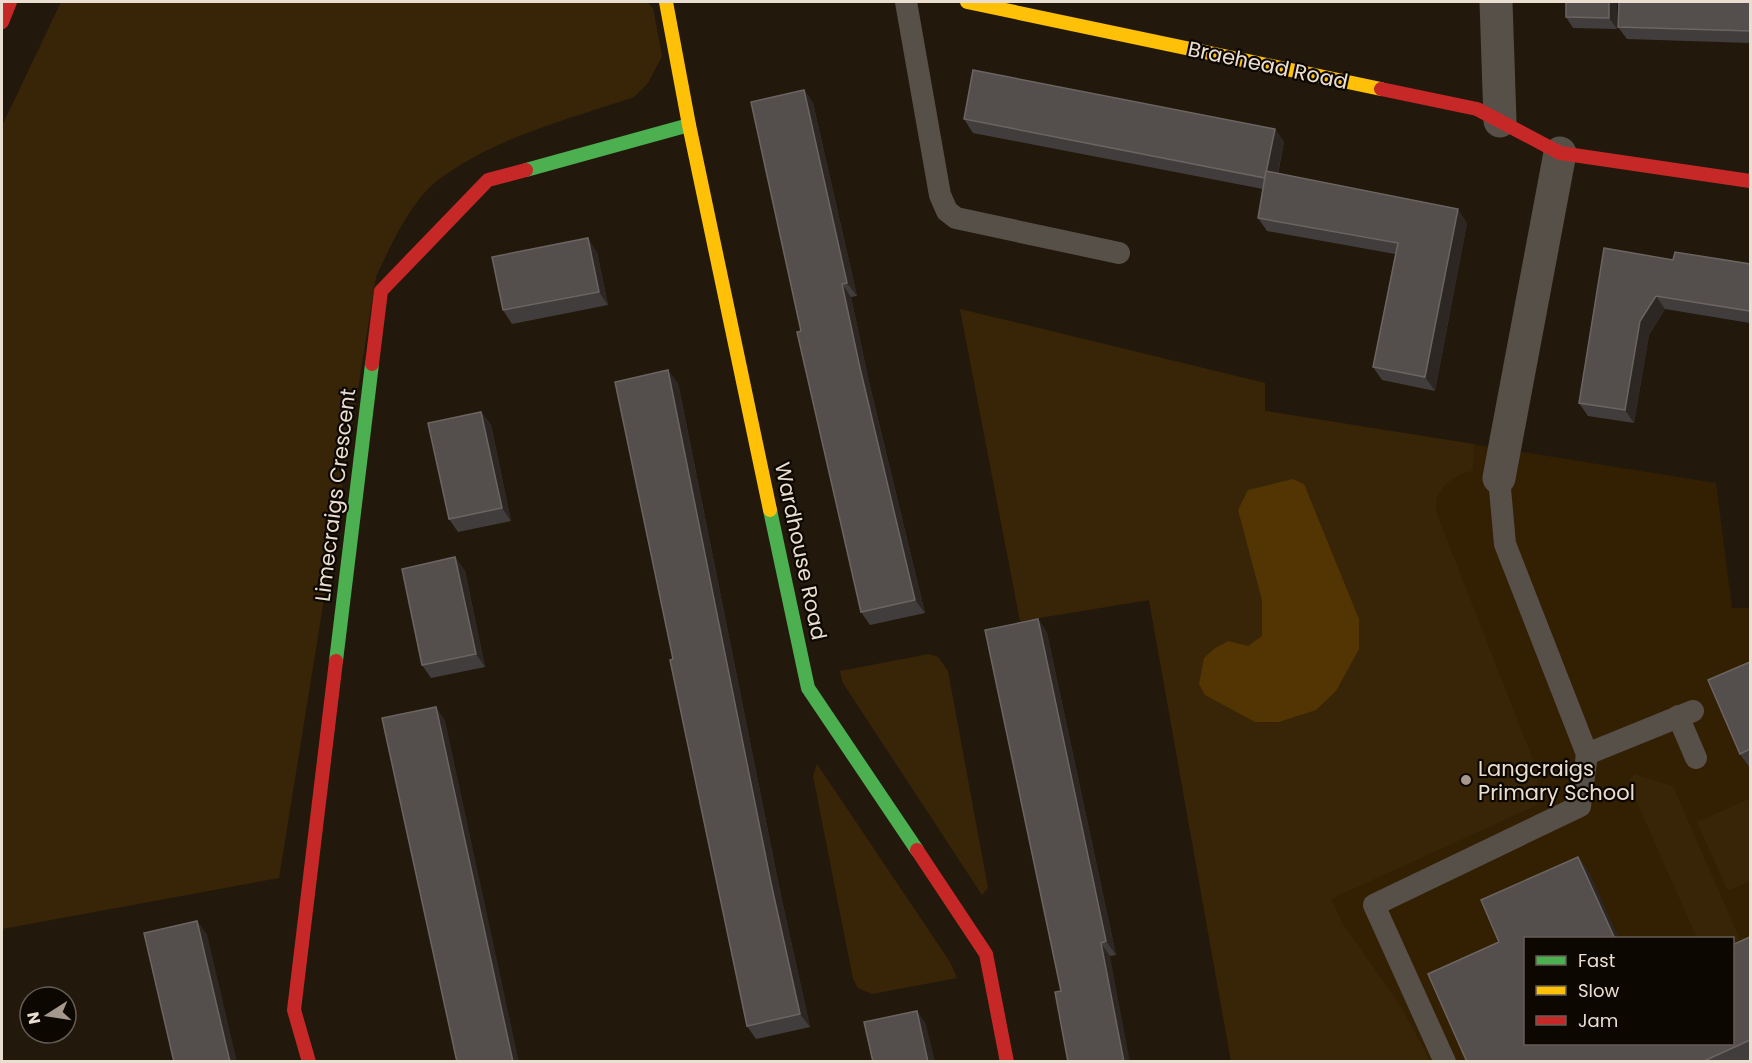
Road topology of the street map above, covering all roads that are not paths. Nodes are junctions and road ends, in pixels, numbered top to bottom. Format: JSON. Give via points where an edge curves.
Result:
{"nodes":[{"id":1,"x":10,"y":2,"type":"edge"},
{"id":2,"x":666,"y":2,"type":"edge"},
{"id":3,"x":906,"y":2,"type":"edge"},
{"id":4,"x":967,"y":2,"type":"edge"},
{"id":5,"x":1496,"y":2,"type":"edge"},
{"id":6,"x":2,"y":22,"type":"edge"},
{"id":7,"x":1500,"y":121,"type":"junction"},
{"id":8,"x":689,"y":125,"type":"junction"},
{"id":9,"x":1560,"y":153,"type":"junction"},
{"id":10,"x":1750,"y":181,"type":"edge"},
{"id":11,"x":1119,"y":254,"type":"dead end"},
{"id":12,"x":1499,"y":478,"type":"joint"},
{"id":13,"x":1587,"y":754,"type":"junction"},
{"id":14,"x":1696,"y":758,"type":"dead end"},
{"id":15,"x":309,"y":1062,"type":"edge"},
{"id":16,"x":1007,"y":1062,"type":"edge"},
{"id":17,"x":1445,"y":1062,"type":"edge"}],
"edges":[{"from":1,"to":6,"type":"street"},
{"from":2,"to":8,"type":"street","name":"Wardhouse Road"},
{"from":3,"to":11,"type":"lane","via":[[940,195],[947,211],[956,218]]},
{"from":4,"to":7,"type":"street","name":"Braehead Road","via":[[1477,108]]},
{"from":5,"to":7,"type":"street"},
{"from":7,"to":9,"type":"street","name":"Braehead Road"},
{"from":8,"to":15,"type":"street","name":"Limecraigs Crescent","via":[[488,180],[381,291],[294,1010]]},
{"from":8,"to":16,"type":"street","name":"Wardhouse Road","via":[[808,688],[986,954]]},
{"from":9,"to":10,"type":"street","name":"Braehead Road"},
{"from":9,"to":12,"type":"street"},
{"from":12,"to":13,"type":"lane","via":[[1505,543]]},
{"from":13,"to":14,"type":"lane","via":[[1685,713]]},
{"from":13,"to":17,"type":"lane","via":[[1580,806],[1374,905]]}]}
